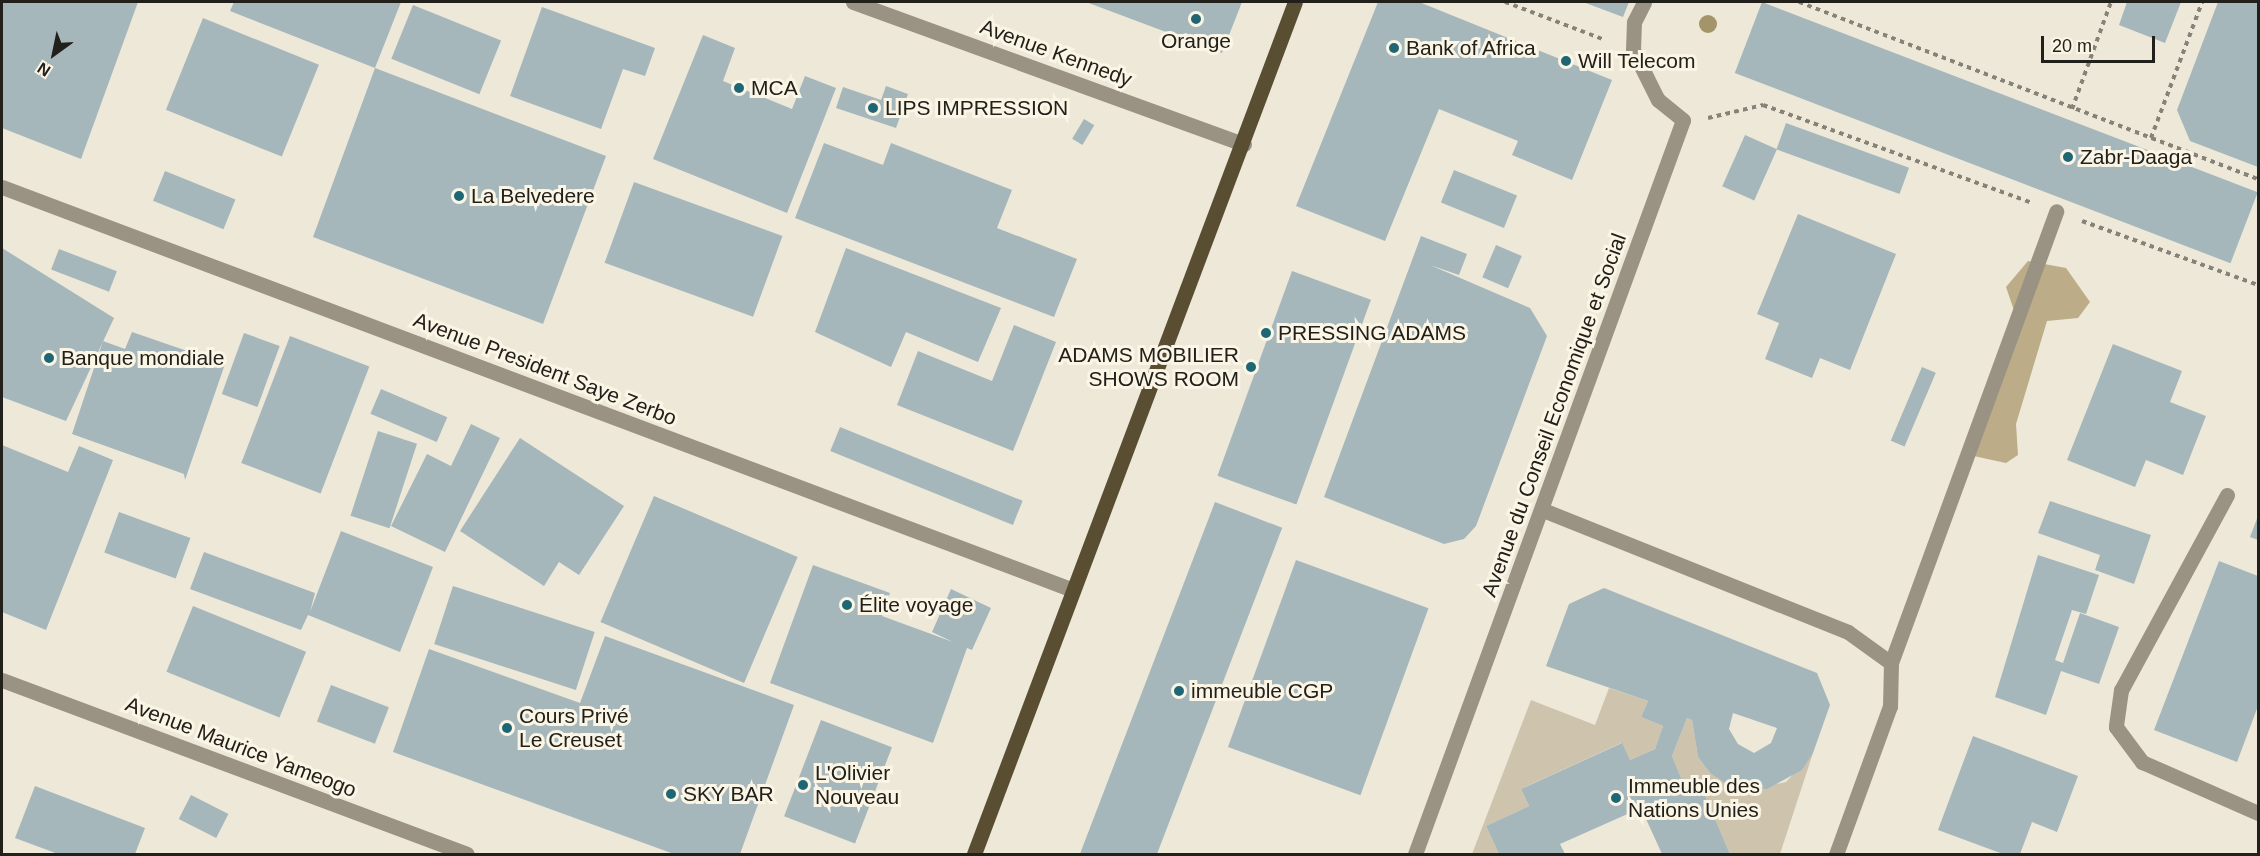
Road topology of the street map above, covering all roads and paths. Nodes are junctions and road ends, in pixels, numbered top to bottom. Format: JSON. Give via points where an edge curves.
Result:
{"nodes":[{"id":1,"x":853,"y":2,"type":"edge"},
{"id":2,"x":1295,"y":2,"type":"edge"},
{"id":3,"x":1505,"y":2,"type":"edge"},
{"id":4,"x":1644,"y":2,"type":"edge"},
{"id":5,"x":1799,"y":2,"type":"edge"},
{"id":6,"x":2111,"y":2,"type":"edge"},
{"id":7,"x":2202,"y":2,"type":"edge"},
{"id":8,"x":1633,"y":50,"type":"junction"},
{"id":9,"x":2072,"y":109,"type":"junction"},
{"id":10,"x":1683,"y":120,"type":"junction"},
{"id":11,"x":2151,"y":138,"type":"junction"},
{"id":12,"x":1244,"y":144,"type":"junction"},
{"id":13,"x":2259,"y":179,"type":"edge"},
{"id":14,"x":2,"y":187,"type":"edge"},
{"id":15,"x":2056,"y":211,"type":"junction"},
{"id":16,"x":2259,"y":285,"type":"edge"},
{"id":17,"x":2227,"y":495,"type":"dead end"},
{"id":18,"x":1543,"y":510,"type":"junction"},
{"id":19,"x":1073,"y":591,"type":"junction"},
{"id":20,"x":1891,"y":663,"type":"junction"},
{"id":21,"x":2,"y":680,"type":"edge"},
{"id":22,"x":2259,"y":813,"type":"edge"},
{"id":23,"x":466,"y":855,"type":"edge"},
{"id":24,"x":974,"y":855,"type":"edge"},
{"id":25,"x":1415,"y":855,"type":"edge"},
{"id":26,"x":1836,"y":855,"type":"edge"}],
"edges":[{"from":1,"to":12,"type":"street","name":"Avenue Kennedy"},
{"from":2,"to":12,"type":"main road"},
{"from":3,"to":8,"type":"path"},
{"from":4,"to":8,"type":"street","via":[[1635,22]]},
{"from":5,"to":9,"type":"path"},
{"from":6,"to":9,"type":"path"},
{"from":7,"to":11,"type":"path"},
{"from":8,"to":10,"type":"street","via":[[1658,100]]},
{"from":9,"to":11,"type":"path"},
{"from":10,"to":15,"type":"path","via":[[1763,105]]},
{"from":10,"to":18,"type":"street","name":"Avenue du Conseil Economique et Social"},
{"from":11,"to":13,"type":"path"},
{"from":12,"to":19,"type":"main road"},
{"from":14,"to":19,"type":"street","name":"Avenue President Saye Zerbo"},
{"from":15,"to":16,"type":"path"},
{"from":15,"to":20,"type":"street"},
{"from":17,"to":22,"type":"street","via":[[2121,690],[2116,727],[2142,762]]},
{"from":18,"to":20,"type":"street","via":[[1848,632]]},
{"from":18,"to":25,"type":"street","name":"Avenue du Conseil Economique et Social"},
{"from":19,"to":24,"type":"main road"},
{"from":20,"to":26,"type":"street","via":[[1890,706]]},
{"from":21,"to":23,"type":"street","name":"Avenue Maurice Yameogo"}]}
